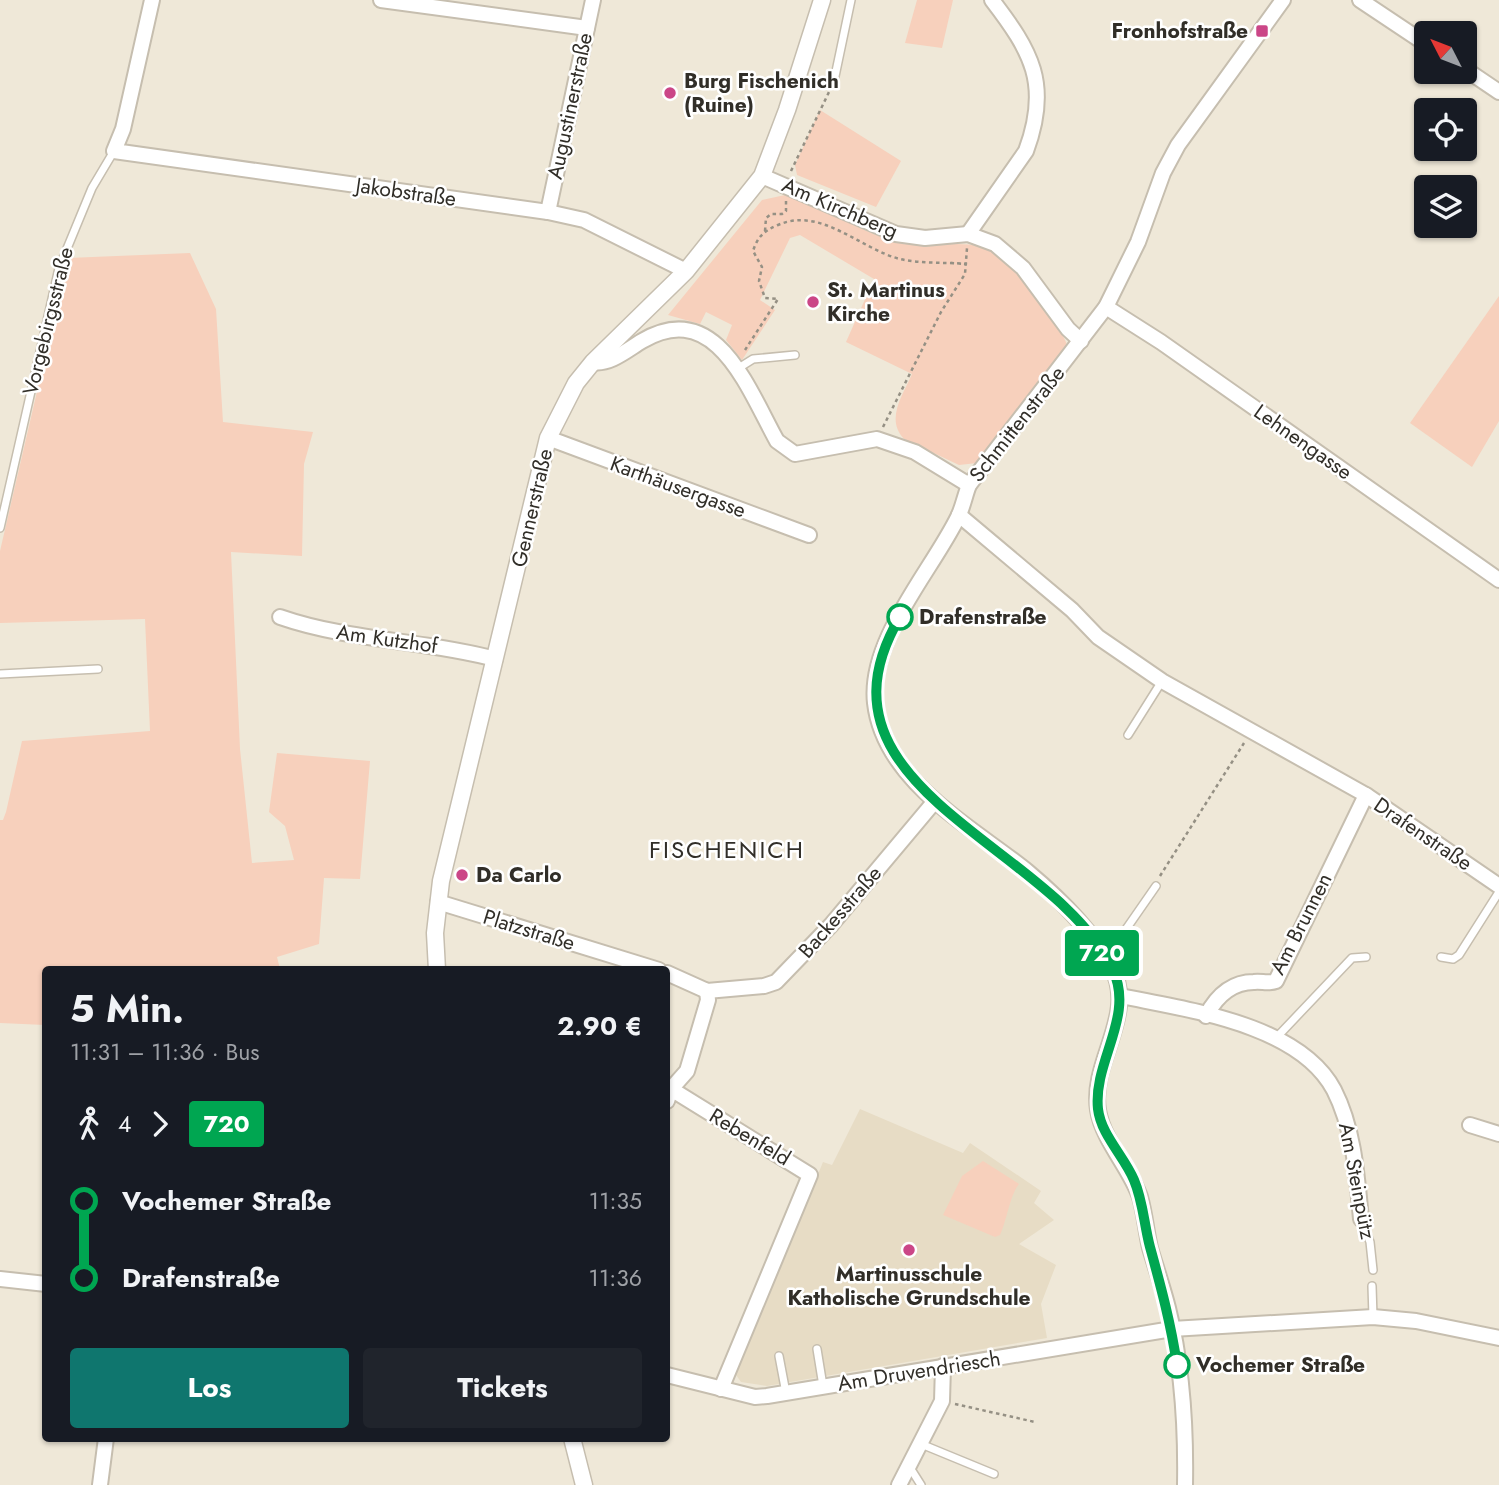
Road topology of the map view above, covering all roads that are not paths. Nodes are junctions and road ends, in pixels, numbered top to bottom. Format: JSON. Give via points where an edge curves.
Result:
{"nodes":[{"id":1,"x":152,"y":0,"type":"edge"},
{"id":2,"x":381,"y":0,"type":"edge"},
{"id":3,"x":593,"y":0,"type":"edge"},
{"id":4,"x":822,"y":0,"type":"edge"},
{"id":5,"x":851,"y":0,"type":"edge"},
{"id":6,"x":992,"y":0,"type":"edge"},
{"id":7,"x":1283,"y":0,"type":"edge"},
{"id":8,"x":1360,"y":0,"type":"edge"},
{"id":9,"x":587,"y":28,"type":"junction"},
{"id":10,"x":1414,"y":36,"type":"edge"},
{"id":11,"x":1477,"y":77,"type":"edge"},
{"id":12,"x":834,"y":81,"type":"road end"},
{"id":13,"x":1499,"y":92,"type":"edge"},
{"id":14,"x":114,"y":151,"type":"junction"},
{"id":15,"x":762,"y":176,"type":"junction"},
{"id":16,"x":548,"y":212,"type":"junction"},
{"id":17,"x":968,"y":234,"type":"junction"},
{"id":18,"x":686,"y":271,"type":"junction"},
{"id":19,"x":1106,"y":307,"type":"junction"},
{"id":20,"x":1081,"y":341,"type":"junction"},
{"id":21,"x":795,"y":355,"type":"dead end"},
{"id":22,"x":593,"y":362,"type":"junction"},
{"id":23,"x":735,"y":366,"type":"junction"},
{"id":24,"x":548,"y":438,"type":"junction"},
{"id":25,"x":969,"y":485,"type":"junction"},
{"id":26,"x":959,"y":515,"type":"junction"},
{"id":27,"x":0,"y":528,"type":"edge"},
{"id":28,"x":809,"y":536,"type":"dead end"},
{"id":29,"x":1499,"y":580,"type":"edge"},
{"id":30,"x":280,"y":617,"type":"dead end"},
{"id":31,"x":495,"y":659,"type":"junction"},
{"id":32,"x":98,"y":669,"type":"dead end"},
{"id":33,"x":0,"y":674,"type":"edge"},
{"id":34,"x":1162,"y":681,"type":"junction"},
{"id":35,"x":1128,"y":736,"type":"dead end"},
{"id":36,"x":1366,"y":795,"type":"junction"},
{"id":37,"x":935,"y":801,"type":"junction"},
{"id":38,"x":1156,"y":886,"type":"road end"},
{"id":39,"x":1499,"y":886,"type":"edge"},
{"id":40,"x":1499,"y":892,"type":"edge"},
{"id":41,"x":438,"y":902,"type":"junction"},
{"id":42,"x":1366,"y":957,"type":"dead end"},
{"id":43,"x":1441,"y":957,"type":"dead end"},
{"id":44,"x":1106,"y":958,"type":"junction"},
{"id":45,"x":437,"y":966,"type":"edge"},
{"id":46,"x":646,"y":966,"type":"edge"},
{"id":47,"x":670,"y":974,"type":"edge"},
{"id":48,"x":708,"y":990,"type":"junction"},
{"id":49,"x":1122,"y":996,"type":"junction"},
{"id":50,"x":1206,"y":1016,"type":"junction"},
{"id":51,"x":1276,"y":1038,"type":"junction"},
{"id":52,"x":670,"y":1094,"type":"edge"},
{"id":53,"x":670,"y":1096,"type":"edge"},
{"id":54,"x":1470,"y":1125,"type":"dead end"},
{"id":55,"x":1499,"y":1134,"type":"edge"},
{"id":56,"x":1361,"y":1219,"type":"joint"},
{"id":57,"x":1373,"y":1270,"type":"dead end"},
{"id":58,"x":0,"y":1279,"type":"edge"},
{"id":59,"x":42,"y":1284,"type":"edge"},
{"id":60,"x":1373,"y":1286,"type":"dead end"},
{"id":61,"x":1373,"y":1317,"type":"junction"},
{"id":62,"x":1172,"y":1329,"type":"junction"},
{"id":63,"x":1499,"y":1338,"type":"edge"},
{"id":64,"x":817,"y":1349,"type":"dead end"},
{"id":65,"x":779,"y":1356,"type":"dead end"},
{"id":66,"x":943,"y":1366,"type":"junction"},
{"id":67,"x":670,"y":1376,"type":"edge"},
{"id":68,"x":823,"y":1386,"type":"junction"},
{"id":69,"x":721,"y":1389,"type":"junction"},
{"id":70,"x":786,"y":1393,"type":"junction"},
{"id":71,"x":105,"y":1442,"type":"edge"},
{"id":72,"x":573,"y":1442,"type":"edge"},
{"id":73,"x":922,"y":1444,"type":"junction"},
{"id":74,"x":908,"y":1465,"type":"junction"},
{"id":75,"x":995,"y":1474,"type":"dead end"},
{"id":76,"x":919,"y":1484,"type":"edge"},
{"id":77,"x":100,"y":1485,"type":"edge"},
{"id":78,"x":584,"y":1485,"type":"edge"},
{"id":79,"x":900,"y":1485,"type":"edge"},
{"id":80,"x":1185,"y":1485,"type":"edge"}],
"edges":[{"from":1,"to":14,"type":"street","name":"Vorgebirgsstraße"},
{"from":2,"to":9,"type":"street"},
{"from":3,"to":9,"type":"street","name":"Augustinerstraße"},
{"from":4,"to":15,"type":"street","name":"Gennerstraße"},
{"from":5,"to":12,"type":"lane"},
{"from":6,"to":17,"type":"street","via":[[1030,57],[1035,108],[1026,151]]},
{"from":7,"to":19,"type":"street","name":"Schmittenstraße","via":[[1178,145]]},
{"from":8,"to":10,"type":"street"},
{"from":9,"to":16,"type":"street","name":"Augustinerstraße"},
{"from":11,"to":13,"type":"street"},
{"from":14,"to":16,"type":"street","name":"Jakobstraße"},
{"from":14,"to":27,"type":"lane","name":"Vorgebirgsstraße","via":[[86,200],[59,268]]},
{"from":15,"to":17,"type":"street","name":"Am Kirchberg","via":[[790,180],[896,234],[925,238]]},
{"from":15,"to":18,"type":"street","name":"Gennerstraße"},
{"from":16,"to":18,"type":"street","name":"Jakobstraße","via":[[584,220]]},
{"from":17,"to":20,"type":"street","name":"Am Kirchberg","via":[[1008,252]]},
{"from":18,"to":22,"type":"street","name":"Gennerstraße"},
{"from":19,"to":20,"type":"street","name":"Schmittenstraße"},
{"from":19,"to":29,"type":"street","name":"Lehnengasse"},
{"from":20,"to":25,"type":"street","name":"Schmittenstraße"},
{"from":21,"to":23,"type":"lane","via":[[753,359]]},
{"from":22,"to":23,"type":"street","via":[[614,358],[673,328],[691,330],[716,342]]},
{"from":22,"to":24,"type":"street","name":"Gennerstraße","via":[[576,383]]},
{"from":23,"to":25,"type":"street","via":[[785,449],[795,454],[877,439],[915,452]]},
{"from":24,"to":28,"type":"street","name":"Karthäusergasse"},
{"from":24,"to":31,"type":"street","name":"Gennerstraße"},
{"from":25,"to":26,"type":"street","name":"Schmittenstraße"},
{"from":26,"to":34,"type":"street","name":"Drafenstraße","via":[[1073,610],[1098,637]]},
{"from":26,"to":37,"type":"street","name":"Schmittenstraße","via":[[896,624],[880,656],[874,683],[881,731]]},
{"from":30,"to":31,"type":"street","name":"Am Kutzhof","via":[[310,628]]},
{"from":31,"to":41,"type":"street","name":"Gennerstraße"},
{"from":32,"to":33,"type":"lane"},
{"from":34,"to":35,"type":"lane"},
{"from":34,"to":36,"type":"street","name":"Drafenstraße"},
{"from":36,"to":39,"type":"street","name":"Drafenstraße"},
{"from":36,"to":50,"type":"street","name":"Am Brunnen","via":[[1276,981],[1242,983],[1214,1001]]},
{"from":37,"to":44,"type":"street","name":"Schmittenstraße","via":[[1054,896]]},
{"from":37,"to":48,"type":"street","name":"Backesstraße","via":[[776,982]]},
{"from":38,"to":44,"type":"lane"},
{"from":40,"to":43,"type":"lane","via":[[1459,954]]},
{"from":41,"to":45,"type":"street","name":"Gennerstraße"},
{"from":41,"to":46,"type":"street","name":"Platzstraße"},
{"from":42,"to":51,"type":"lane","via":[[1352,958]]},
{"from":44,"to":49,"type":"street","name":"Schmittenstraße"},
{"from":47,"to":48,"type":"street"},
{"from":48,"to":52,"type":"street","via":[[687,1071]]},
{"from":49,"to":50,"type":"street","name":"Am Steinpütz"},
{"from":49,"to":62,"type":"street","via":[[1097,1088],[1098,1112],[1133,1178]]},
{"from":50,"to":51,"type":"street","name":"Am Steinpütz"},
{"from":51,"to":56,"type":"street","name":"Am Steinpütz","via":[[1320,1069],[1341,1104]]},
{"from":53,"to":69,"type":"street","name":"Rebenfeld","via":[[810,1175]]},
{"from":54,"to":55,"type":"street"},
{"from":56,"to":57,"type":"lane","name":"Am Steinpütz"},
{"from":58,"to":59,"type":"street"},
{"from":60,"to":61,"type":"lane"},
{"from":61,"to":62,"type":"street"},
{"from":61,"to":63,"type":"street"},
{"from":62,"to":66,"type":"street","name":"Am Druvendriesch"},
{"from":62,"to":80,"type":"street"},
{"from":64,"to":68,"type":"lane"},
{"from":65,"to":70,"type":"lane"},
{"from":66,"to":68,"type":"street","name":"Am Druvendriesch"},
{"from":66,"to":73,"type":"street","via":[[942,1401]]},
{"from":67,"to":69,"type":"street","name":"Am Druvendriesch"},
{"from":68,"to":70,"type":"street","name":"Am Druvendriesch"},
{"from":69,"to":70,"type":"street","name":"Am Druvendriesch","via":[[755,1397]]},
{"from":71,"to":77,"type":"street"},
{"from":72,"to":78,"type":"street"},
{"from":73,"to":74,"type":"street"},
{"from":73,"to":75,"type":"lane"},
{"from":74,"to":76,"type":"lane"},
{"from":74,"to":79,"type":"street"}]}
